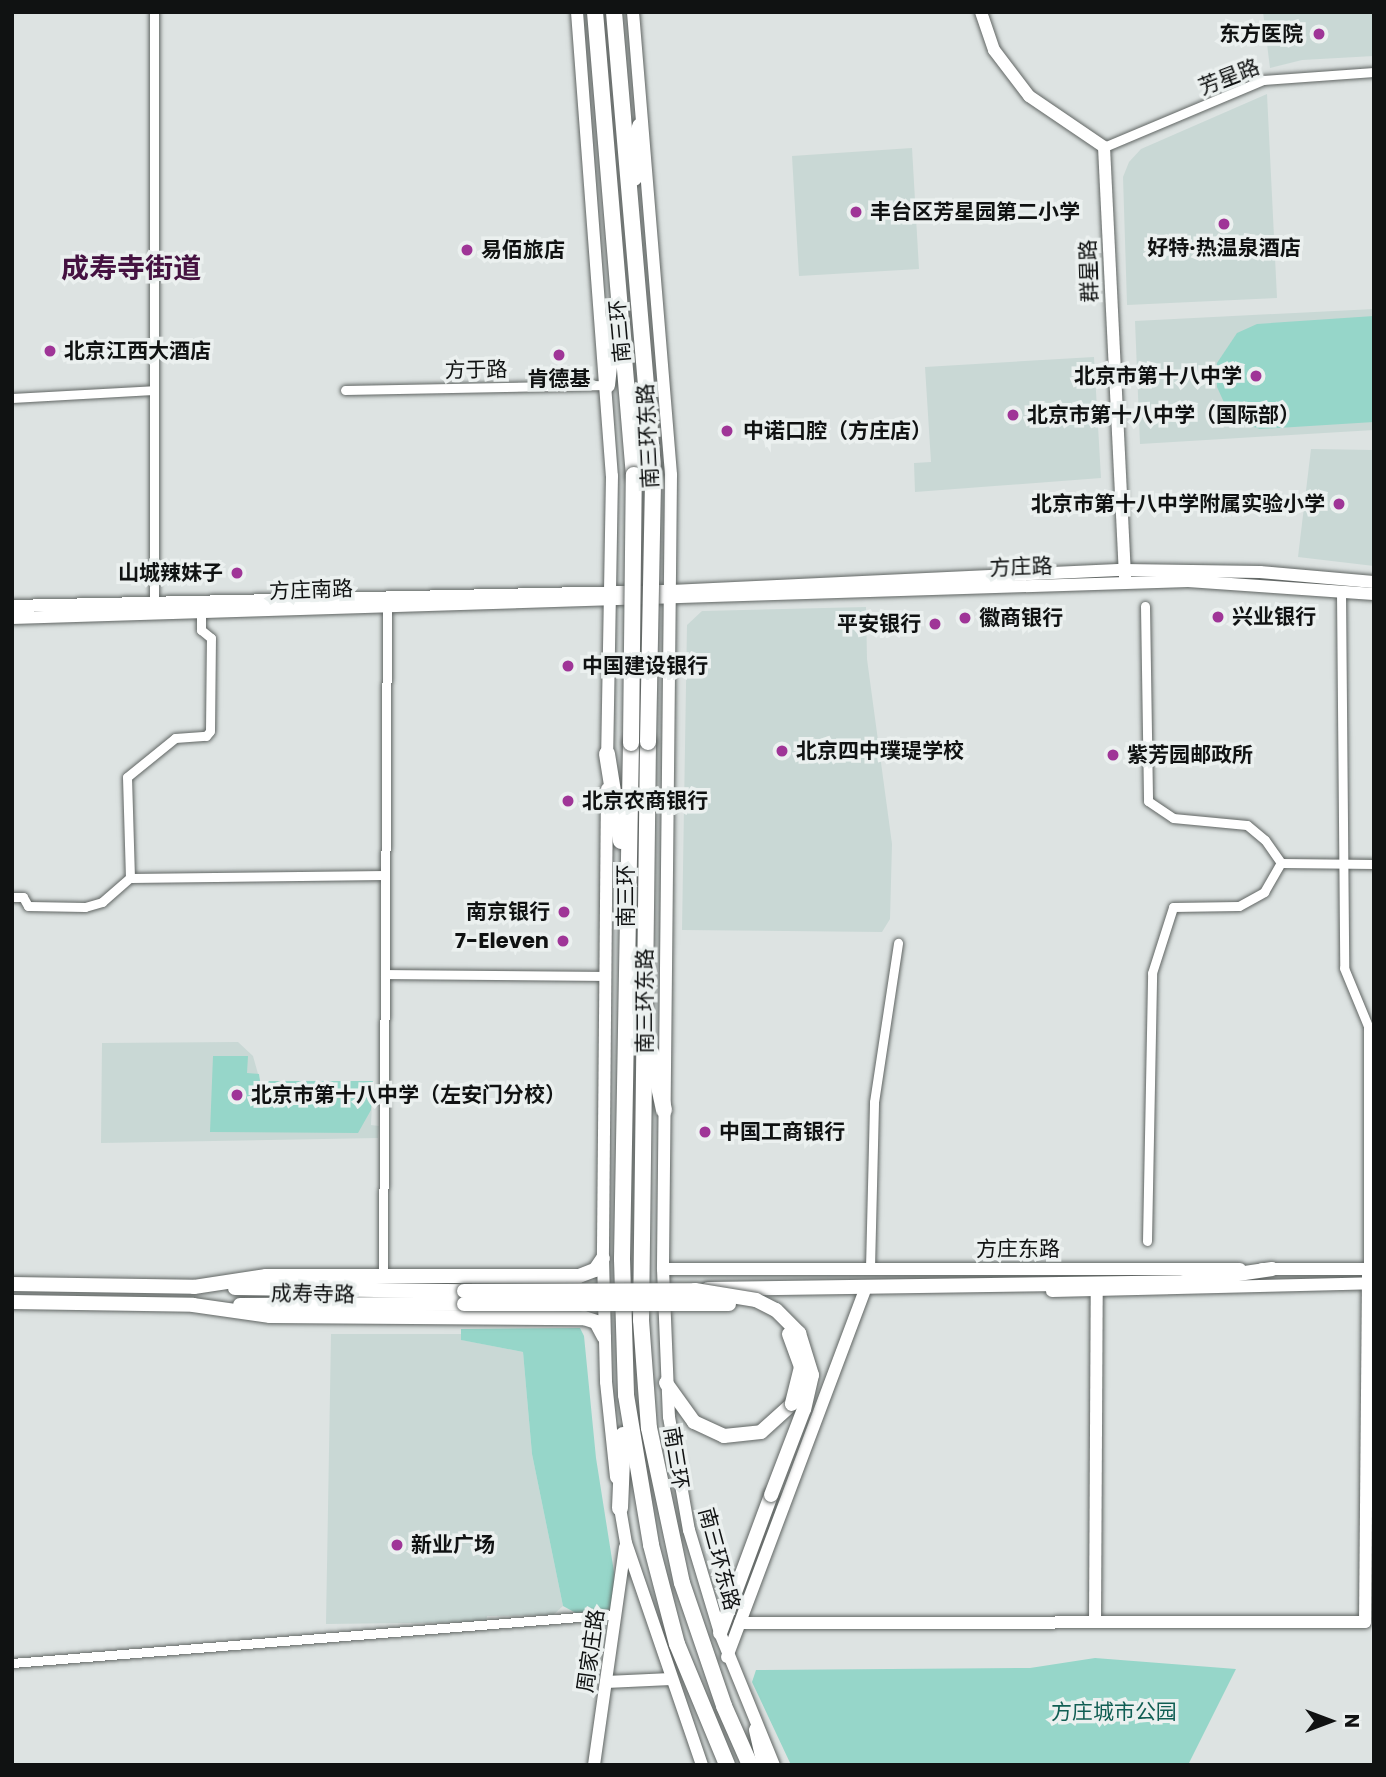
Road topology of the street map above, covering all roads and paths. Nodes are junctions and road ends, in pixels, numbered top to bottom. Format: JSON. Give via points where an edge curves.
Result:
{"nodes":[{"id":1,"x":154,"y":12,"type":"edge"},
{"id":2,"x":577,"y":12,"type":"edge"},
{"id":3,"x":596,"y":12,"type":"edge"},
{"id":4,"x":614,"y":12,"type":"edge"},
{"id":5,"x":633,"y":12,"type":"edge"},
{"id":6,"x":981,"y":12,"type":"edge"},
{"id":7,"x":1374,"y":72,"type":"edge"},
{"id":8,"x":640,"y":126,"type":"junction"},
{"id":9,"x":1104,"y":147,"type":"junction"},
{"id":10,"x":631,"y":211,"type":"junction"},
{"id":11,"x":619,"y":282,"type":"junction"},
{"id":12,"x":607,"y":386,"type":"junction"},
{"id":13,"x":153,"y":390,"type":"junction"},
{"id":14,"x":345,"y":390,"type":"dead end"},
{"id":15,"x":12,"y":398,"type":"edge"},
{"id":16,"x":1125,"y":576,"type":"junction"},
{"id":17,"x":1374,"y":582,"type":"edge"},
{"id":18,"x":1341,"y":592,"type":"junction"},
{"id":19,"x":1374,"y":594,"type":"edge"},
{"id":20,"x":611,"y":595,"type":"junction"},
{"id":21,"x":670,"y":596,"type":"junction"},
{"id":22,"x":155,"y":604,"type":"junction"},
{"id":23,"x":12,"y":606,"type":"edge"},
{"id":24,"x":1145,"y":606,"type":"dead end"},
{"id":25,"x":387,"y":607,"type":"junction"},
{"id":26,"x":201,"y":613,"type":"junction"},
{"id":27,"x":12,"y":618,"type":"edge"},
{"id":28,"x":607,"y":754,"type":"junction"},
{"id":29,"x":1281,"y":863,"type":"junction"},
{"id":30,"x":1340,"y":863,"type":"junction"},
{"id":31,"x":1374,"y":864,"type":"edge"},
{"id":32,"x":385,"y":875,"type":"junction"},
{"id":33,"x":130,"y":878,"type":"junction"},
{"id":34,"x":628,"y":881,"type":"junction"},
{"id":35,"x":12,"y":897,"type":"edge"},
{"id":36,"x":898,"y":943,"type":"dead end"},
{"id":37,"x":385,"y":974,"type":"junction"},
{"id":38,"x":605,"y":976,"type":"junction"},
{"id":39,"x":646,"y":1026,"type":"junction"},
{"id":40,"x":664,"y":1110,"type":"junction"},
{"id":41,"x":1147,"y":1241,"type":"dead end"},
{"id":42,"x":603,"y":1258,"type":"junction"},
{"id":43,"x":870,"y":1268,"type":"junction"},
{"id":44,"x":663,"y":1269,"type":"junction"},
{"id":45,"x":1272,"y":1269,"type":"junction"},
{"id":46,"x":1371,"y":1269,"type":"edge"},
{"id":47,"x":383,"y":1275,"type":"junction"},
{"id":48,"x":492,"y":1276,"type":"junction"},
{"id":49,"x":1371,"y":1283,"type":"edge"},
{"id":50,"x":12,"y":1284,"type":"edge"},
{"id":51,"x":194,"y":1287,"type":"junction"},
{"id":52,"x":695,"y":1290,"type":"junction"},
{"id":53,"x":1097,"y":1290,"type":"junction"},
{"id":54,"x":663,"y":1292,"type":"junction"},
{"id":55,"x":864,"y":1292,"type":"junction"},
{"id":56,"x":464,"y":1297,"type":"junction"},
{"id":57,"x":12,"y":1302,"type":"edge"},
{"id":58,"x":193,"y":1305,"type":"junction"},
{"id":59,"x":492,"y":1317,"type":"junction"},
{"id":60,"x":604,"y":1337,"type":"junction"},
{"id":61,"x":666,"y":1383,"type":"junction"},
{"id":62,"x":626,"y":1395,"type":"junction"},
{"id":63,"x":620,"y":1508,"type":"junction"},
{"id":64,"x":626,"y":1543,"type":"junction"},
{"id":65,"x":616,"y":1614,"type":"junction"},
{"id":66,"x":1095,"y":1622,"type":"junction"},
{"id":67,"x":740,"y":1623,"type":"junction"},
{"id":68,"x":720,"y":1633,"type":"junction"},
{"id":69,"x":727,"y":1657,"type":"junction"},
{"id":70,"x":12,"y":1664,"type":"edge"},
{"id":71,"x":671,"y":1679,"type":"junction"},
{"id":72,"x":606,"y":1682,"type":"junction"},
{"id":73,"x":758,"y":1730,"type":"junction"},
{"id":74,"x":594,"y":1765,"type":"edge"},
{"id":75,"x":702,"y":1765,"type":"edge"},
{"id":76,"x":727,"y":1765,"type":"edge"},
{"id":77,"x":750,"y":1765,"type":"edge"},
{"id":78,"x":765,"y":1765,"type":"edge"},
{"id":79,"x":774,"y":1765,"type":"edge"}],
"edges":[{"from":1,"to":13,"type":"street"},
{"from":2,"to":12,"type":"street","name":"南三环东路"},
{"from":3,"to":11,"type":"highway","name":"南三环"},
{"from":4,"to":10,"type":"highway","name":"南三环"},
{"from":5,"to":8,"type":"street","name":"南三环东路"},
{"from":6,"to":9,"type":"street","via":[[994,50],[1029,96]]},
{"from":7,"to":9,"type":"street","name":"芳星路","via":[[1263,80]]},
{"from":8,"to":10,"type":"highway"},
{"from":8,"to":21,"type":"street","name":"南三环东路","via":[[669,426]]},
{"from":9,"to":16,"type":"street","name":"群星路"},
{"from":10,"to":39,"type":"highway","name":"南三环","bridge":true,"via":[[653,471]]},
{"from":11,"to":12,"type":"highway"},
{"from":11,"to":34,"type":"highway","name":"南三环","bridge":true,"via":[[634,475]]},
{"from":12,"to":14,"type":"street","name":"方于路"},
{"from":12,"to":20,"type":"street","name":"南三环东路"},
{"from":13,"to":15,"type":"street"},
{"from":13,"to":22,"type":"street"},
{"from":16,"to":17,"type":"street","name":"方庄路","via":[[1260,572]]},
{"from":16,"to":18,"type":"street","name":"方庄路"},
{"from":16,"to":21,"type":"street","name":"方庄路"},
{"from":18,"to":19,"type":"street","name":"方庄路"},
{"from":18,"to":30,"type":"street"},
{"from":20,"to":21,"type":"street","name":"方庄路"},
{"from":20,"to":22,"type":"street","name":"方庄南路"},
{"from":20,"to":25,"type":"street","name":"方庄南路"},
{"from":20,"to":28,"type":"street","name":"南三环东路"},
{"from":21,"to":40,"type":"street","name":"南三环东路"},
{"from":22,"to":23,"type":"street","name":"方庄南路"},
{"from":24,"to":29,"type":"street","via":[[1148,801],[1173,818],[1247,825]]},
{"from":25,"to":26,"type":"street","name":"方庄南路"},
{"from":25,"to":32,"type":"street"},
{"from":26,"to":27,"type":"street","name":"方庄南路"},
{"from":26,"to":33,"type":"street","via":[[201,630],[211,638],[210,731],[206,736],[175,738],[127,777]]},
{"from":28,"to":34,"type":"highway"},
{"from":28,"to":38,"type":"street","name":"南三环东路"},
{"from":29,"to":30,"type":"street"},
{"from":29,"to":41,"type":"street","via":[[1264,892],[1239,906],[1173,907],[1152,974]]},
{"from":30,"to":31,"type":"street"},
{"from":30,"to":46,"type":"street","via":[[1344,968],[1368,1026]]},
{"from":32,"to":33,"type":"street"},
{"from":32,"to":37,"type":"street"},
{"from":33,"to":35,"type":"street","via":[[102,902],[85,906],[28,906],[23,897]]},
{"from":34,"to":62,"type":"highway","name":"南三环","via":[[622,1259]]},
{"from":36,"to":43,"type":"street","via":[[874,1102]]},
{"from":37,"to":38,"type":"street"},
{"from":37,"to":47,"type":"street"},
{"from":38,"to":42,"type":"street","name":"南三环东路"},
{"from":39,"to":40,"type":"highway"},
{"from":39,"to":77,"type":"highway","name":"南三环","via":[[641,1320],[649,1428],[682,1583],[724,1706]]},
{"from":40,"to":44,"type":"street","name":"南三环东路"},
{"from":42,"to":48,"type":"main road","name":"成寿寺路","via":[[596,1270],[579,1276]]},
{"from":42,"to":60,"type":"street","name":"南三环东路"},
{"from":43,"to":44,"type":"street","name":"方庄东路"},
{"from":43,"to":45,"type":"street","name":"方庄东路"},
{"from":44,"to":54,"type":"street","name":"南三环东路"},
{"from":45,"to":46,"type":"street","name":"方庄东路"},
{"from":45,"to":52,"type":"main road","bridge":true,"via":[[1184,1282]]},
{"from":46,"to":49,"type":"street"},
{"from":47,"to":48,"type":"main road","name":"成寿寺路"},
{"from":47,"to":51,"type":"main road","name":"成寿寺路","via":[[267,1276]]},
{"from":48,"to":59,"type":"main road","via":[[504,1283],[510,1296],[505,1310]]},
{"from":49,"to":53,"type":"street"},
{"from":49,"to":66,"type":"street","via":[[1365,1622]]},
{"from":50,"to":51,"type":"main road","name":"成寿寺路"},
{"from":51,"to":56,"type":"main road"},
{"from":52,"to":56,"type":"main road","bridge":true},
{"from":52,"to":68,"type":"main road","bridge":true,"via":[[766,1304],[785,1316],[805,1343],[811,1386]]},
{"from":53,"to":55,"type":"street"},
{"from":53,"to":66,"type":"street"},
{"from":54,"to":55,"type":"street"},
{"from":54,"to":61,"type":"street","name":"南三环东路"},
{"from":55,"to":67,"type":"street"},
{"from":56,"to":58,"type":"main road"},
{"from":56,"to":61,"type":"main road","bridge":true,"via":[[716,1303],[751,1308],[779,1322],[796,1347],[801,1377],[792,1405],[761,1432],[724,1436],[694,1422]]},
{"from":57,"to":58,"type":"main road","name":"成寿寺路"},
{"from":58,"to":59,"type":"main road","name":"成寿寺路","via":[[270,1316]]},
{"from":59,"to":60,"type":"main road","name":"成寿寺路","via":[[584,1318],[596,1322]]},
{"from":60,"to":63,"type":"street","name":"南三环东路"},
{"from":61,"to":68,"type":"street","name":"南三环东路","via":[[689,1530]]},
{"from":62,"to":63,"type":"highway"},
{"from":62,"to":76,"type":"highway","name":"南三环","via":[[651,1545],[677,1644]]},
{"from":63,"to":64,"type":"street","name":"南三环东路"},
{"from":64,"to":65,"type":"street","name":"周家庄路"},
{"from":64,"to":71,"type":"street","name":"南三环东路"},
{"from":65,"to":70,"type":"street"},
{"from":65,"to":72,"type":"street","name":"周家庄路"},
{"from":66,"to":67,"type":"street"},
{"from":67,"to":69,"type":"street"},
{"from":68,"to":69,"type":"street","name":"南三环东路"},
{"from":69,"to":73,"type":"street","name":"南三环东路"},
{"from":71,"to":72,"type":"street"},
{"from":71,"to":75,"type":"street","name":"南三环东路"},
{"from":72,"to":74,"type":"street","name":"周家庄路"},
{"from":73,"to":78,"type":"highway"},
{"from":73,"to":79,"type":"street","name":"南三环东路"}]}
